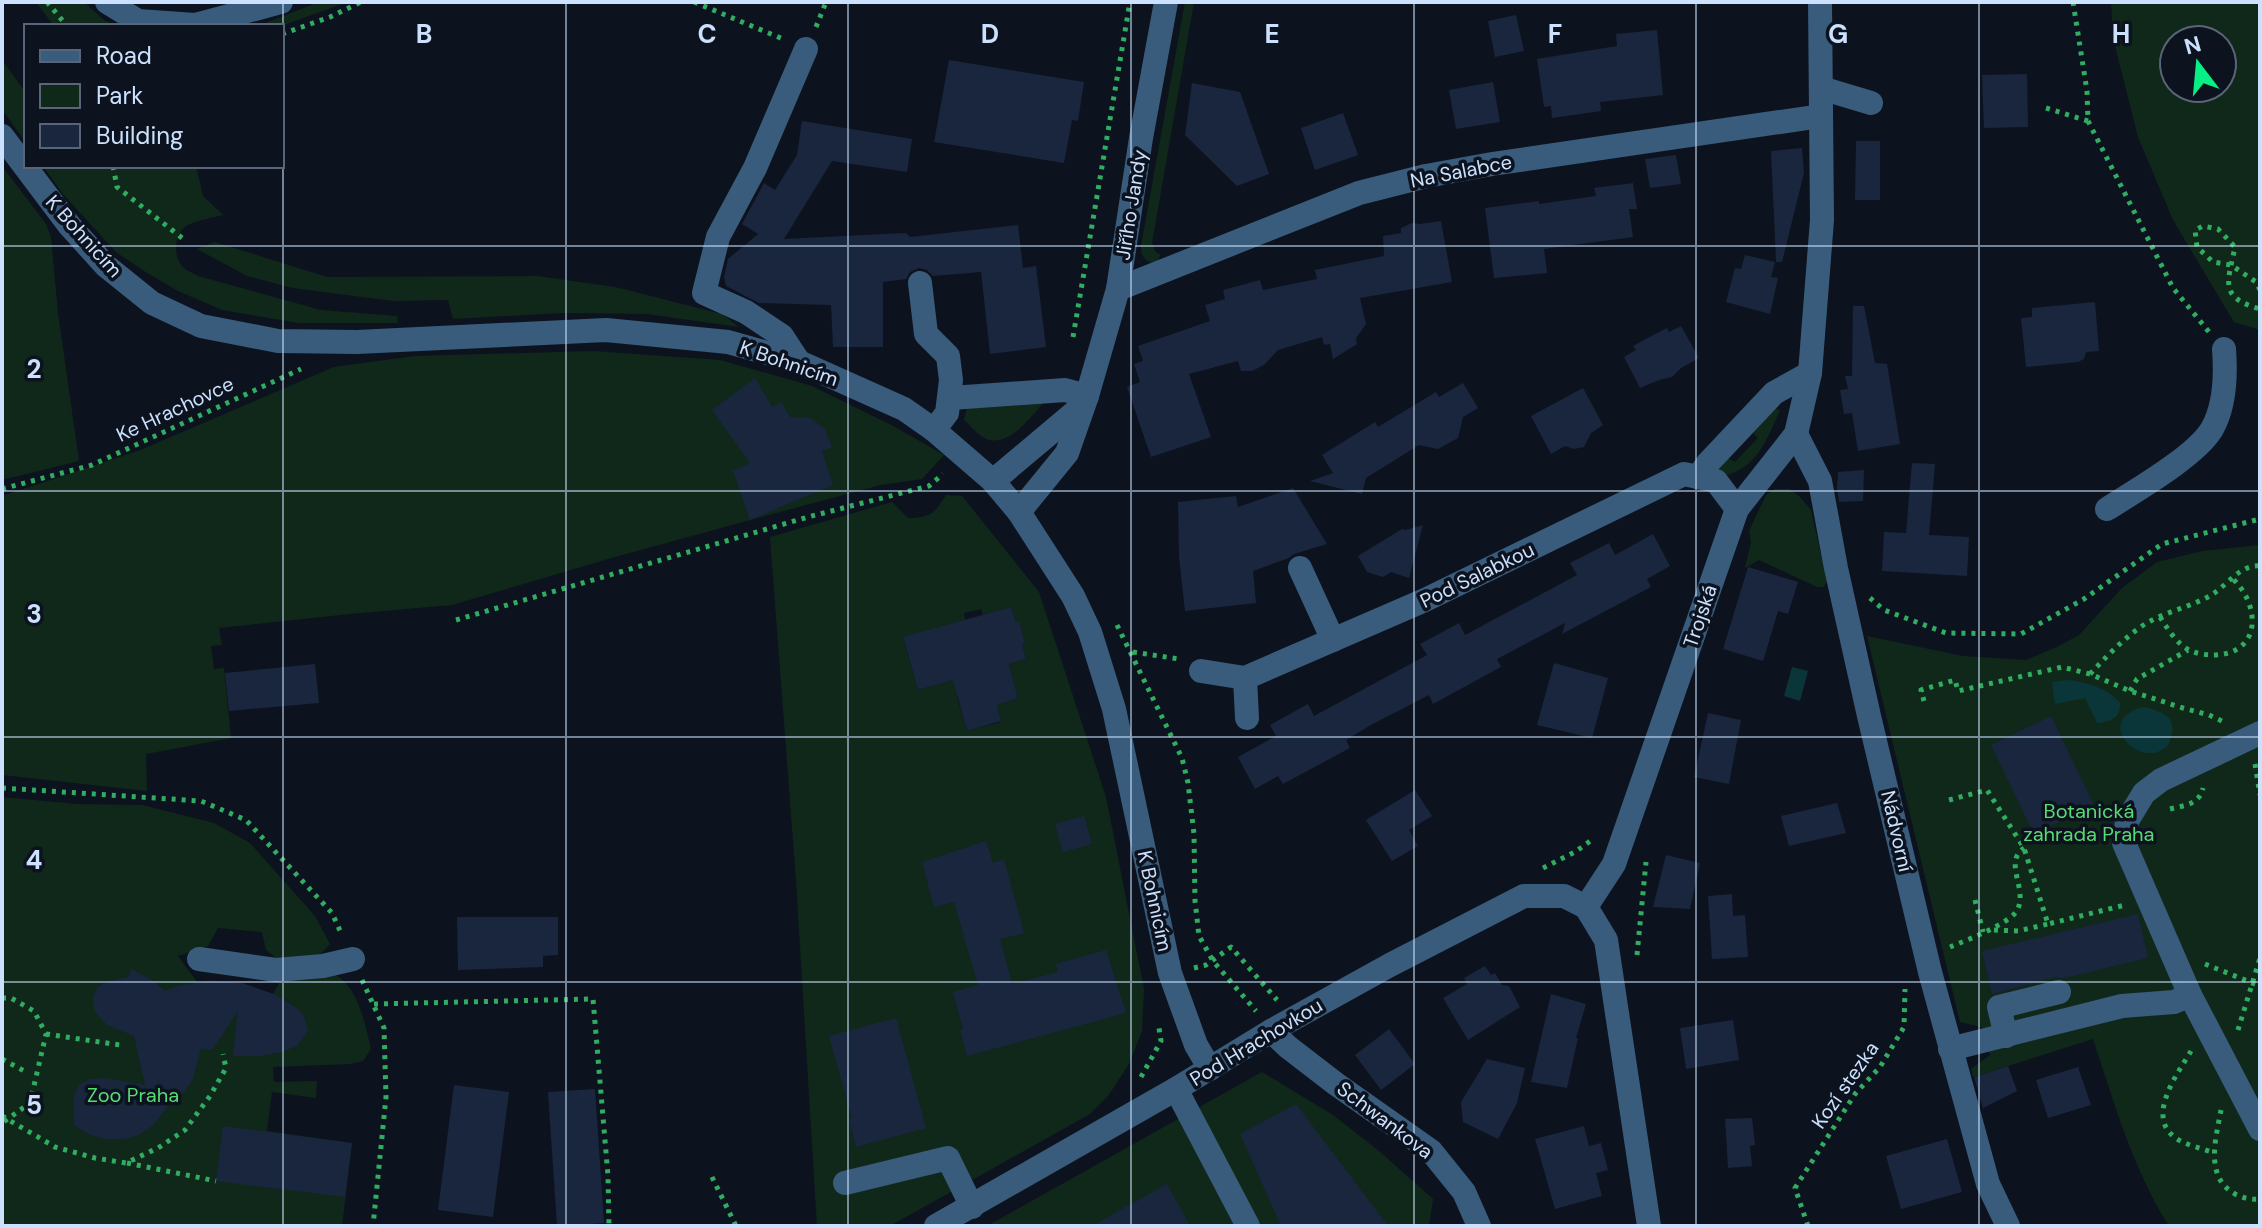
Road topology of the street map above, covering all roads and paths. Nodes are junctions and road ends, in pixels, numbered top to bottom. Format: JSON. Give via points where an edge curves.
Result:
{"nodes":[{"id":1,"x":47,"y":2,"type":"edge"},
{"id":2,"x":107,"y":2,"type":"edge"},
{"id":3,"x":281,"y":2,"type":"edge"},
{"id":4,"x":361,"y":2,"type":"edge"},
{"id":5,"x":694,"y":2,"type":"edge"},
{"id":6,"x":826,"y":2,"type":"edge"},
{"id":7,"x":1130,"y":2,"type":"edge"},
{"id":8,"x":1166,"y":2,"type":"edge"},
{"id":9,"x":1820,"y":2,"type":"edge"},
{"id":10,"x":2073,"y":2,"type":"edge"},
{"id":11,"x":65,"y":24,"type":"edge"},
{"id":12,"x":181,"y":24,"type":"edge"},
{"id":13,"x":199,"y":24,"type":"edge"},
{"id":14,"x":284,"y":33,"type":"edge"},
{"id":15,"x":806,"y":49,"type":"junction"},
{"id":16,"x":1821,"y":88,"type":"junction"},
{"id":17,"x":1871,"y":103,"type":"dead end"},
{"id":18,"x":2046,"y":108,"type":"dead end"},
{"id":19,"x":1821,"y":116,"type":"junction"},
{"id":20,"x":2088,"y":121,"type":"junction"},
{"id":21,"x":2,"y":136,"type":"edge"},
{"id":22,"x":24,"y":165,"type":"edge"},
{"id":23,"x":26,"y":168,"type":"edge"},
{"id":24,"x":113,"y":168,"type":"edge"},
{"id":25,"x":186,"y":241,"type":"dead end"},
{"id":26,"x":2231,"y":265,"type":"junction"},
{"id":27,"x":920,"y":283,"type":"dead end"},
{"id":28,"x":1118,"y":289,"type":"junction"},
{"id":29,"x":2260,"y":290,"type":"edge"},
{"id":30,"x":2260,"y":309,"type":"edge"},
{"id":31,"x":1072,"y":343,"type":"dead end"},
{"id":32,"x":2224,"y":349,"type":"joint"},
{"id":33,"x":799,"y":362,"type":"junction"},
{"id":34,"x":311,"y":364,"type":"dead end"},
{"id":35,"x":1810,"y":373,"type":"junction"},
{"id":36,"x":1078,"y":397,"type":"junction"},
{"id":37,"x":951,"y":398,"type":"junction"},
{"id":38,"x":934,"y":430,"type":"junction"},
{"id":39,"x":1796,"y":434,"type":"junction"},
{"id":40,"x":965,"y":455,"type":"junction"},
{"id":41,"x":1698,"y":477,"type":"junction"},
{"id":42,"x":993,"y":481,"type":"junction"},
{"id":43,"x":2,"y":489,"type":"edge"},
{"id":44,"x":1737,"y":509,"type":"junction"},
{"id":45,"x":2107,"y":509,"type":"dead end"},
{"id":46,"x":1019,"y":512,"type":"junction"},
{"id":47,"x":2260,"y":519,"type":"edge"},
{"id":48,"x":2260,"y":566,"type":"edge"},
{"id":49,"x":1300,"y":568,"type":"dead end"},
{"id":50,"x":1836,"y":568,"type":"junction"},
{"id":51,"x":2232,"y":578,"type":"junction"},
{"id":52,"x":1111,"y":614,"type":"dead end"},
{"id":53,"x":2160,"y":617,"type":"junction"},
{"id":54,"x":456,"y":620,"type":"dead end"},
{"id":55,"x":1333,"y":640,"type":"junction"},
{"id":56,"x":2188,"y":650,"type":"junction"},
{"id":57,"x":1132,"y":652,"type":"junction"},
{"id":58,"x":1201,"y":671,"type":"joint"},
{"id":59,"x":2090,"y":674,"type":"junction"},
{"id":60,"x":1245,"y":678,"type":"junction"},
{"id":61,"x":2130,"y":691,"type":"junction"},
{"id":62,"x":1924,"y":701,"type":"dead end"},
{"id":63,"x":1247,"y":718,"type":"dead end"},
{"id":64,"x":2255,"y":735,"type":"edge"},
{"id":65,"x":2211,"y":756,"type":"junction"},
{"id":66,"x":2,"y":788,"type":"edge"},
{"id":67,"x":1949,"y":800,"type":"dead end"},
{"id":68,"x":2161,"y":817,"type":"dead end"},
{"id":69,"x":1602,"y":833,"type":"dead end"},
{"id":70,"x":2024,"y":848,"type":"junction"},
{"id":71,"x":1648,"y":855,"type":"dead end"},
{"id":72,"x":1541,"y":869,"type":"dead end"},
{"id":73,"x":2147,"y":899,"type":"junction"},
{"id":74,"x":1975,"y":900,"type":"dead end"},
{"id":75,"x":1586,"y":907,"type":"junction"},
{"id":76,"x":2048,"y":924,"type":"junction"},
{"id":77,"x":1994,"y":930,"type":"junction"},
{"id":78,"x":1983,"y":932,"type":"junction"},
{"id":79,"x":2170,"y":951,"type":"junction"},
{"id":80,"x":1637,"y":958,"type":"dead end"},
{"id":81,"x":2260,"y":958,"type":"edge"},
{"id":82,"x":199,"y":959,"type":"dead end"},
{"id":83,"x":353,"y":959,"type":"junction"},
{"id":84,"x":1213,"y":961,"type":"junction"},
{"id":85,"x":1928,"y":963,"type":"junction"},
{"id":86,"x":1189,"y":969,"type":"dead end"},
{"id":87,"x":2251,"y":983,"type":"junction"},
{"id":88,"x":2260,"y":986,"type":"edge"},
{"id":89,"x":2059,"y":992,"type":"dead end"},
{"id":90,"x":2190,"y":995,"type":"junction"},
{"id":91,"x":2,"y":998,"type":"edge"},
{"id":92,"x":1278,"y":1001,"type":"dead end"},
{"id":93,"x":373,"y":1004,"type":"junction"},
{"id":94,"x":2206,"y":1025,"type":"junction"},
{"id":95,"x":1271,"y":1031,"type":"junction"},
{"id":96,"x":46,"y":1034,"type":"junction"},
{"id":97,"x":2006,"y":1036,"type":"junction"},
{"id":98,"x":120,"y":1045,"type":"dead end"},
{"id":99,"x":1950,"y":1049,"type":"junction"},
{"id":100,"x":223,"y":1054,"type":"dead end"},
{"id":101,"x":2,"y":1059,"type":"edge"},
{"id":102,"x":2227,"y":1065,"type":"junction"},
{"id":103,"x":1210,"y":1069,"type":"junction"},
{"id":104,"x":28,"y":1073,"type":"dead end"},
{"id":105,"x":1176,"y":1089,"type":"junction"},
{"id":106,"x":2,"y":1116,"type":"edge"},
{"id":107,"x":2,"y":1123,"type":"edge"},
{"id":108,"x":2260,"y":1129,"type":"edge"},
{"id":109,"x":126,"y":1163,"type":"junction"},
{"id":110,"x":712,"y":1177,"type":"dead end"},
{"id":111,"x":216,"y":1181,"type":"dead end"},
{"id":112,"x":845,"y":1183,"type":"dead end"},
{"id":113,"x":2260,"y":1199,"type":"edge"},
{"id":114,"x":972,"y":1207,"type":"junction"},
{"id":115,"x":373,"y":1226,"type":"edge"},
{"id":116,"x":609,"y":1226,"type":"edge"},
{"id":117,"x":736,"y":1226,"type":"edge"},
{"id":118,"x":936,"y":1226,"type":"edge"},
{"id":119,"x":1248,"y":1226,"type":"edge"},
{"id":120,"x":1479,"y":1226,"type":"edge"},
{"id":121,"x":1649,"y":1226,"type":"edge"},
{"id":122,"x":1808,"y":1226,"type":"edge"},
{"id":123,"x":2008,"y":1226,"type":"edge"}],
"edges":[{"from":1,"to":11,"type":"path"},
{"from":2,"to":12,"type":"street","via":[[138,21]]},
{"from":3,"to":13,"type":"street"},
{"from":4,"to":14,"type":"path"},
{"from":5,"to":15,"type":"path"},
{"from":6,"to":15,"type":"path"},
{"from":7,"to":31,"type":"path"},
{"from":8,"to":28,"type":"street","name":"Jiřího Jandy"},
{"from":9,"to":16,"type":"street","name":"Trojská"},
{"from":10,"to":20,"type":"path"},
{"from":15,"to":33,"type":"street","via":[[755,168],[718,237],[704,293],[782,336]]},
{"from":16,"to":17,"type":"street"},
{"from":16,"to":19,"type":"street","name":"Trojská"},
{"from":18,"to":20,"type":"path"},
{"from":19,"to":28,"type":"street","name":"Na Salabce","via":[[1492,164],[1359,193]]},
{"from":19,"to":35,"type":"street","name":"Trojská","via":[[1822,220]]},
{"from":20,"to":32,"type":"path","via":[[2173,288]]},
{"from":21,"to":22,"type":"street","name":"K Bohnicím"},
{"from":23,"to":33,"type":"street","name":"K Bohnicím","via":[[106,266],[152,303],[201,326],[278,341],[357,342],[606,330],[728,342]]},
{"from":24,"to":25,"type":"path","via":[[117,187]]},
{"from":26,"to":26,"type":"path","via":[[2213,262],[2197,247],[2195,230],[2218,229],[2235,247]]},
{"from":26,"to":29,"type":"path"},
{"from":26,"to":30,"type":"path","via":[[2230,293]]},
{"from":27,"to":37,"type":"street","via":[[926,334],[948,356]]},
{"from":28,"to":36,"type":"street","name":"Jiřího Jandy"},
{"from":32,"to":45,"type":"street","via":[[2226,373],[2213,428],[2201,444]]},
{"from":33,"to":38,"type":"street","name":"K Bohnicím","via":[[904,409]]},
{"from":34,"to":43,"type":"path","name":"Ke Hrachovce","via":[[92,465]]},
{"from":35,"to":39,"type":"street","name":"Trojská"},
{"from":35,"to":41,"type":"street","via":[[1774,393]]},
{"from":36,"to":37,"type":"street"},
{"from":36,"to":42,"type":"street"},
{"from":36,"to":46,"type":"street","name":"Jiřího Jandy","via":[[1072,461]]},
{"from":37,"to":38,"type":"street"},
{"from":38,"to":40,"type":"street","name":"K Bohnicím"},
{"from":39,"to":44,"type":"street","name":"Trojská"},
{"from":39,"to":50,"type":"street","name":"Nádvorní","via":[[1820,481]]},
{"from":40,"to":42,"type":"street","name":"K Bohnicím"},
{"from":40,"to":54,"type":"path","via":[[929,486]]},
{"from":41,"to":44,"type":"street","via":[[1716,481]]},
{"from":41,"to":55,"type":"street","name":"Pod Salabkou","via":[[1684,474]]},
{"from":42,"to":46,"type":"street","name":"K Bohnicím"},
{"from":44,"to":75,"type":"street","name":"Trojská","via":[[1614,864]]},
{"from":46,"to":103,"type":"street","name":"K Bohnicím","via":[[1090,632],[1114,709],[1170,973]]},
{"from":47,"to":50,"type":"path","via":[[2162,544],[2084,599],[2021,634],[1946,633],[1884,610]]},
{"from":48,"to":51,"type":"path"},
{"from":49,"to":55,"type":"street"},
{"from":50,"to":85,"type":"street","name":"Nádvorní"},
{"from":51,"to":53,"type":"path","via":[[2213,594]]},
{"from":51,"to":56,"type":"path","via":[[2243,587],[2254,614],[2244,645],[2221,655]]},
{"from":52,"to":57,"type":"path"},
{"from":53,"to":56,"type":"path"},
{"from":53,"to":59,"type":"path","via":[[2116,647]]},
{"from":55,"to":60,"type":"street","name":"Pod Salabkou"},
{"from":56,"to":61,"type":"path","via":[[2137,679]]},
{"from":57,"to":58,"type":"path","via":[[1193,662]]},
{"from":57,"to":84,"type":"path","via":[[1182,758],[1194,834],[1199,936]]},
{"from":58,"to":60,"type":"street"},
{"from":59,"to":61,"type":"path"},
{"from":59,"to":62,"type":"path","via":[[2062,667],[1958,691],[1955,680],[1921,690]]},
{"from":60,"to":63,"type":"street"},
{"from":61,"to":64,"type":"path"},
{"from":64,"to":65,"type":"street"},
{"from":65,"to":68,"type":"path","via":[[2201,796]]},
{"from":65,"to":73,"type":"street","via":[[2144,793],[2127,821],[2124,843]]},
{"from":66,"to":83,"type":"path","via":[[201,801],[246,820],[332,913]]},
{"from":67,"to":70,"type":"path","via":[[1987,790]]},
{"from":69,"to":72,"type":"path"},
{"from":70,"to":76,"type":"path"},
{"from":70,"to":77,"type":"path","via":[[2014,865],[2020,904]]},
{"from":71,"to":80,"type":"path"},
{"from":73,"to":76,"type":"path"},
{"from":73,"to":79,"type":"street"},
{"from":74,"to":78,"type":"path"},
{"from":75,"to":95,"type":"street","name":"Pod Hrachovkou","via":[[1564,896],[1524,896]]},
{"from":75,"to":121,"type":"street","via":[[1606,940]]},
{"from":76,"to":77,"type":"path"},
{"from":77,"to":78,"type":"path"},
{"from":78,"to":85,"type":"path"},
{"from":79,"to":87,"type":"path"},
{"from":79,"to":90,"type":"street"},
{"from":81,"to":87,"type":"path"},
{"from":82,"to":83,"type":"street","via":[[276,970]]},
{"from":83,"to":93,"type":"path"},
{"from":84,"to":86,"type":"path"},
{"from":84,"to":92,"type":"path","via":[[1231,947]]},
{"from":84,"to":95,"type":"path"},
{"from":85,"to":99,"type":"street","name":"Nádvorní"},
{"from":85,"to":122,"type":"path","name":"Kozí stezka","via":[[1905,988],[1904,1027],[1795,1188]]},
{"from":87,"to":88,"type":"path"},
{"from":87,"to":102,"type":"path"},
{"from":89,"to":97,"type":"street","via":[[1999,1007]]},
{"from":90,"to":94,"type":"street"},
{"from":90,"to":97,"type":"street","via":[[2174,1002],[2122,1006]]},
{"from":91,"to":96,"type":"path","via":[[34,1011]]},
{"from":93,"to":115,"type":"path","via":[[384,1028],[386,1097]]},
{"from":93,"to":116,"type":"path","via":[[593,999]]},
{"from":94,"to":102,"type":"street"},
{"from":94,"to":113,"type":"path","via":[[2168,1094],[2164,1123],[2176,1138],[2214,1153],[2226,1188]]},
{"from":95,"to":103,"type":"street","name":"Pod Hrachovkou"},
{"from":95,"to":120,"type":"street","name":"Schwankova","via":[[1431,1151],[1464,1192]]},
{"from":96,"to":98,"type":"path"},
{"from":96,"to":107,"type":"path","via":[[30,1103]]},
{"from":97,"to":99,"type":"street"},
{"from":99,"to":123,"type":"street","name":"Nádvorní","via":[[1988,1184]]},
{"from":100,"to":109,"type":"path","via":[[226,1068],[185,1130]]},
{"from":101,"to":104,"type":"path"},
{"from":102,"to":108,"type":"street"},
{"from":103,"to":105,"type":"street","name":"Pod Hrachovkou"},
{"from":105,"to":114,"type":"street","name":"Pod Hrachovkou"},
{"from":105,"to":119,"type":"street"},
{"from":106,"to":109,"type":"path","via":[[55,1147]]},
{"from":109,"to":111,"type":"path"},
{"from":110,"to":117,"type":"path"},
{"from":112,"to":114,"type":"street","via":[[948,1158]]},
{"from":114,"to":118,"type":"street","name":"Pod Hrachovkou"}]}
